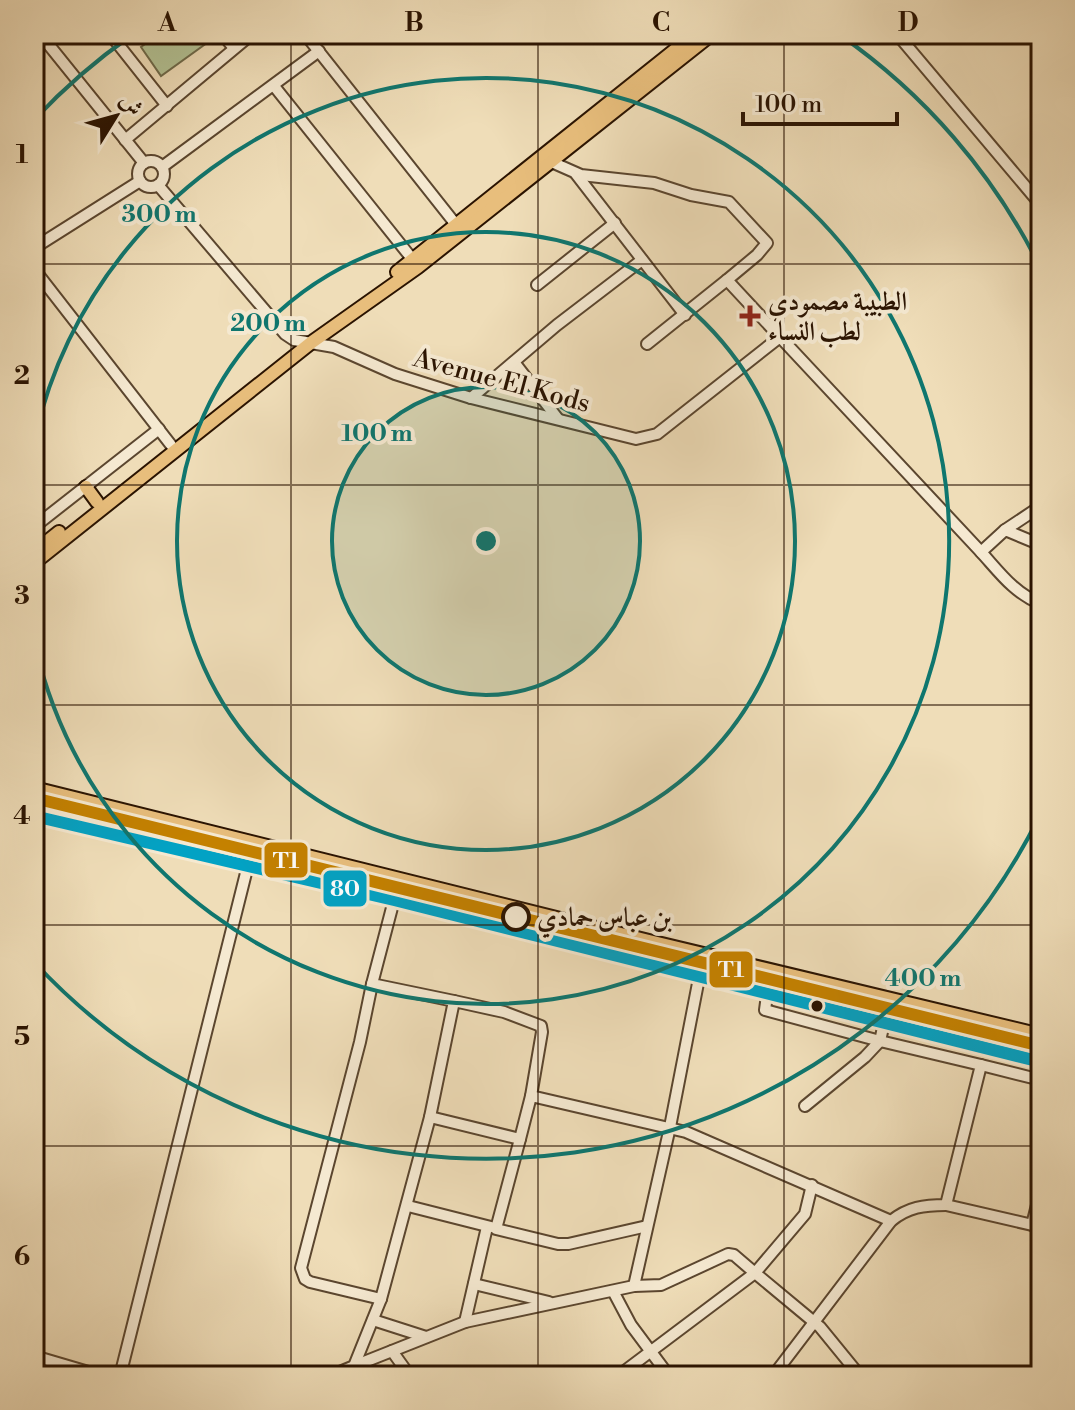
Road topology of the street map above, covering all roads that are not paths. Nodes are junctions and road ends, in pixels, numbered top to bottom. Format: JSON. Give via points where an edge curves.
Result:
{"nodes":[{"id":1,"x":40,"y":34,"type":"edge"},
{"id":2,"x":222,"y":34,"type":"edge"},
{"id":3,"x":252,"y":34,"type":"edge"},
{"id":4,"x":305,"y":34,"type":"edge"},
{"id":5,"x":695,"y":34,"type":"edge"},
{"id":6,"x":712,"y":34,"type":"edge"},
{"id":7,"x":897,"y":34,"type":"edge"},
{"id":8,"x":115,"y":36,"type":"edge"},
{"id":9,"x":234,"y":48,"type":"junction"},
{"id":10,"x":319,"y":51,"type":"junction"},
{"id":11,"x":274,"y":86,"type":"junction"},
{"id":12,"x":167,"y":106,"type":"junction"},
{"id":13,"x":125,"y":140,"type":"junction"},
{"id":14,"x":546,"y":160,"type":"junction"},
{"id":15,"x":144,"y":163,"type":"junction"},
{"id":16,"x":162,"y":167,"type":"junction"},
{"id":17,"x":574,"y":173,"type":"junction"},
{"id":18,"x":140,"y":181,"type":"junction"},
{"id":19,"x":158,"y":185,"type":"junction"},
{"id":20,"x":1041,"y":205,"type":"edge"},
{"id":21,"x":615,"y":223,"type":"junction"},
{"id":22,"x":459,"y":229,"type":"junction"},
{"id":23,"x":34,"y":247,"type":"edge"},
{"id":24,"x":413,"y":260,"type":"junction"},
{"id":25,"x":642,"y":260,"type":"junction"},
{"id":26,"x":34,"y":269,"type":"edge"},
{"id":27,"x":727,"y":280,"type":"junction"},
{"id":28,"x":537,"y":285,"type":"dead end"},
{"id":29,"x":685,"y":315,"type":"junction"},
{"id":30,"x":780,"y":337,"type":"junction"},
{"id":31,"x":307,"y":342,"type":"junction"},
{"id":32,"x":647,"y":344,"type":"dead end"},
{"id":33,"x":514,"y":362,"type":"junction"},
{"id":34,"x":471,"y":398,"type":"junction"},
{"id":35,"x":558,"y":419,"type":"junction"},
{"id":36,"x":159,"y":429,"type":"junction"},
{"id":37,"x":171,"y":445,"type":"junction"},
{"id":38,"x":86,"y":487,"type":"junction"},
{"id":39,"x":97,"y":502,"type":"junction"},
{"id":40,"x":1041,"y":506,"type":"edge"},
{"id":41,"x":34,"y":527,"type":"edge"},
{"id":42,"x":1005,"y":530,"type":"junction"},
{"id":43,"x":1041,"y":545,"type":"edge"},
{"id":44,"x":34,"y":552,"type":"edge"},
{"id":45,"x":981,"y":552,"type":"junction"},
{"id":46,"x":34,"y":563,"type":"edge"},
{"id":47,"x":1041,"y":604,"type":"edge"},
{"id":48,"x":34,"y":788,"type":"edge"},
{"id":49,"x":34,"y":816,"type":"edge"},
{"id":50,"x":248,"y":865,"type":"junction"},
{"id":51,"x":394,"y":900,"type":"junction"},
{"id":52,"x":699,"y":978,"type":"junction"},
{"id":53,"x":372,"y":984,"type":"junction"},
{"id":54,"x":767,"y":995,"type":"junction"},
{"id":55,"x":454,"y":1001,"type":"junction"},
{"id":56,"x":884,"y":1023,"type":"junction"},
{"id":57,"x":1041,"y":1035,"type":"edge"},
{"id":58,"x":880,"y":1041,"type":"junction"},
{"id":59,"x":1041,"y":1062,"type":"edge"},
{"id":60,"x":981,"y":1065,"type":"junction"},
{"id":61,"x":1041,"y":1080,"type":"edge"},
{"id":62,"x":531,"y":1096,"type":"junction"},
{"id":63,"x":805,"y":1106,"type":"dead end"},
{"id":64,"x":430,"y":1117,"type":"junction"},
{"id":65,"x":670,"y":1127,"type":"junction"},
{"id":66,"x":520,"y":1139,"type":"junction"},
{"id":67,"x":812,"y":1185,"type":"junction"},
{"id":68,"x":1041,"y":1189,"type":"edge"},
{"id":69,"x":946,"y":1205,"type":"junction"},
{"id":70,"x":408,"y":1206,"type":"junction"},
{"id":71,"x":891,"y":1221,"type":"junction"},
{"id":72,"x":647,"y":1226,"type":"junction"},
{"id":73,"x":1036,"y":1226,"type":"edge"},
{"id":74,"x":492,"y":1228,"type":"junction"},
{"id":75,"x":755,"y":1273,"type":"junction"},
{"id":76,"x":474,"y":1284,"type":"junction"},
{"id":77,"x":634,"y":1286,"type":"junction"},
{"id":78,"x":613,"y":1291,"type":"junction"},
{"id":79,"x":381,"y":1299,"type":"junction"},
{"id":80,"x":554,"y":1303,"type":"junction"},
{"id":81,"x":373,"y":1320,"type":"junction"},
{"id":82,"x":465,"y":1322,"type":"junction"},
{"id":83,"x":813,"y":1322,"type":"junction"},
{"id":84,"x":426,"y":1337,"type":"junction"},
{"id":85,"x":392,"y":1351,"type":"junction"},
{"id":86,"x":650,"y":1353,"type":"junction"},
{"id":87,"x":34,"y":1356,"type":"edge"},
{"id":88,"x":354,"y":1366,"type":"junction"},
{"id":89,"x":407,"y":1375,"type":"edge"},
{"id":90,"x":102,"y":1376,"type":"edge"},
{"id":91,"x":120,"y":1376,"type":"edge"},
{"id":92,"x":330,"y":1376,"type":"edge"},
{"id":93,"x":618,"y":1376,"type":"edge"},
{"id":94,"x":669,"y":1376,"type":"edge"},
{"id":95,"x":773,"y":1376,"type":"edge"},
{"id":96,"x":860,"y":1376,"type":"edge"}],
"edges":[{"from":1,"to":13,"type":"street"},
{"from":2,"to":9,"type":"street"},
{"from":3,"to":9,"type":"street"},
{"from":4,"to":10,"type":"street"},
{"from":5,"to":14,"type":"main road"},
{"from":6,"to":14,"type":"main road"},
{"from":7,"to":20,"type":"street"},
{"from":8,"to":12,"type":"street"},
{"from":9,"to":12,"type":"street"},
{"from":10,"to":11,"type":"street"},
{"from":10,"to":22,"type":"street"},
{"from":11,"to":16,"type":"street"},
{"from":11,"to":24,"type":"street"},
{"from":12,"to":13,"type":"street"},
{"from":13,"to":15,"type":"street"},
{"from":14,"to":17,"type":"street"},
{"from":14,"to":22,"type":"main road"},
{"from":15,"to":16,"type":"street"},
{"from":15,"to":18,"type":"street"},
{"from":16,"to":19,"type":"street"},
{"from":17,"to":21,"type":"street"},
{"from":17,"to":27,"type":"street","via":[[654,183],[734,205],[767,243]]},
{"from":18,"to":19,"type":"street"},
{"from":18,"to":23,"type":"street"},
{"from":19,"to":31,"type":"street","via":[[285,334]]},
{"from":21,"to":25,"type":"street"},
{"from":21,"to":28,"type":"street"},
{"from":22,"to":24,"type":"main road"},
{"from":22,"to":31,"type":"main road"},
{"from":24,"to":31,"type":"main road"},
{"from":25,"to":29,"type":"street"},
{"from":25,"to":33,"type":"street"},
{"from":26,"to":36,"type":"street"},
{"from":27,"to":29,"type":"street"},
{"from":27,"to":30,"type":"street"},
{"from":29,"to":32,"type":"street"},
{"from":30,"to":35,"type":"street","name":"Avenue El Kods","via":[[650,437],[636,439]]},
{"from":30,"to":45,"type":"street"},
{"from":31,"to":34,"type":"street","name":"Avenue El Kods"},
{"from":31,"to":37,"type":"main road"},
{"from":31,"to":46,"type":"main road"},
{"from":33,"to":34,"type":"street"},
{"from":33,"to":35,"type":"street"},
{"from":34,"to":35,"type":"street","name":"Avenue El Kods"},
{"from":36,"to":37,"type":"street"},
{"from":36,"to":38,"type":"street"},
{"from":37,"to":39,"type":"main road"},
{"from":38,"to":39,"type":"main road"},
{"from":38,"to":41,"type":"street"},
{"from":39,"to":44,"type":"main road"},
{"from":40,"to":42,"type":"street"},
{"from":42,"to":43,"type":"street"},
{"from":42,"to":45,"type":"street"},
{"from":45,"to":47,"type":"street","via":[[1023,597]]},
{"from":48,"to":57,"type":"main road"},
{"from":49,"to":50,"type":"main road"},
{"from":50,"to":51,"type":"main road"},
{"from":50,"to":91,"type":"street"},
{"from":51,"to":52,"type":"main road"},
{"from":51,"to":53,"type":"street"},
{"from":52,"to":54,"type":"main road"},
{"from":52,"to":65,"type":"street"},
{"from":53,"to":55,"type":"street"},
{"from":53,"to":79,"type":"street","via":[[301,1268],[310,1282]]},
{"from":54,"to":56,"type":"main road"},
{"from":54,"to":58,"type":"street","via":[[765,1010]]},
{"from":55,"to":62,"type":"street","via":[[541,1026]]},
{"from":55,"to":64,"type":"street"},
{"from":56,"to":58,"type":"street"},
{"from":56,"to":59,"type":"main road"},
{"from":58,"to":60,"type":"street"},
{"from":58,"to":63,"type":"street"},
{"from":60,"to":61,"type":"street"},
{"from":60,"to":69,"type":"street"},
{"from":62,"to":65,"type":"street"},
{"from":62,"to":66,"type":"street"},
{"from":64,"to":66,"type":"street"},
{"from":64,"to":70,"type":"street"},
{"from":65,"to":67,"type":"street"},
{"from":65,"to":72,"type":"street"},
{"from":66,"to":74,"type":"street"},
{"from":67,"to":71,"type":"street"},
{"from":67,"to":75,"type":"street","via":[[805,1214]]},
{"from":68,"to":73,"type":"street"},
{"from":69,"to":71,"type":"street","via":[[915,1207]]},
{"from":69,"to":73,"type":"street"},
{"from":70,"to":74,"type":"street"},
{"from":70,"to":79,"type":"street"},
{"from":71,"to":83,"type":"street"},
{"from":72,"to":74,"type":"street","via":[[568,1244]]},
{"from":72,"to":77,"type":"street"},
{"from":74,"to":76,"type":"street"},
{"from":75,"to":77,"type":"street","via":[[728,1254],[661,1285]]},
{"from":75,"to":83,"type":"street"},
{"from":75,"to":86,"type":"street"},
{"from":76,"to":80,"type":"street"},
{"from":76,"to":82,"type":"street"},
{"from":77,"to":78,"type":"street"},
{"from":78,"to":80,"type":"street"},
{"from":78,"to":86,"type":"street"},
{"from":79,"to":81,"type":"street"},
{"from":80,"to":82,"type":"street"},
{"from":81,"to":84,"type":"street"},
{"from":81,"to":88,"type":"street"},
{"from":82,"to":84,"type":"street"},
{"from":83,"to":95,"type":"street"},
{"from":83,"to":96,"type":"street"},
{"from":84,"to":85,"type":"street"},
{"from":85,"to":88,"type":"street"},
{"from":85,"to":89,"type":"street"},
{"from":86,"to":93,"type":"street"},
{"from":86,"to":94,"type":"street"},
{"from":87,"to":90,"type":"street"},
{"from":88,"to":92,"type":"street"}]}
